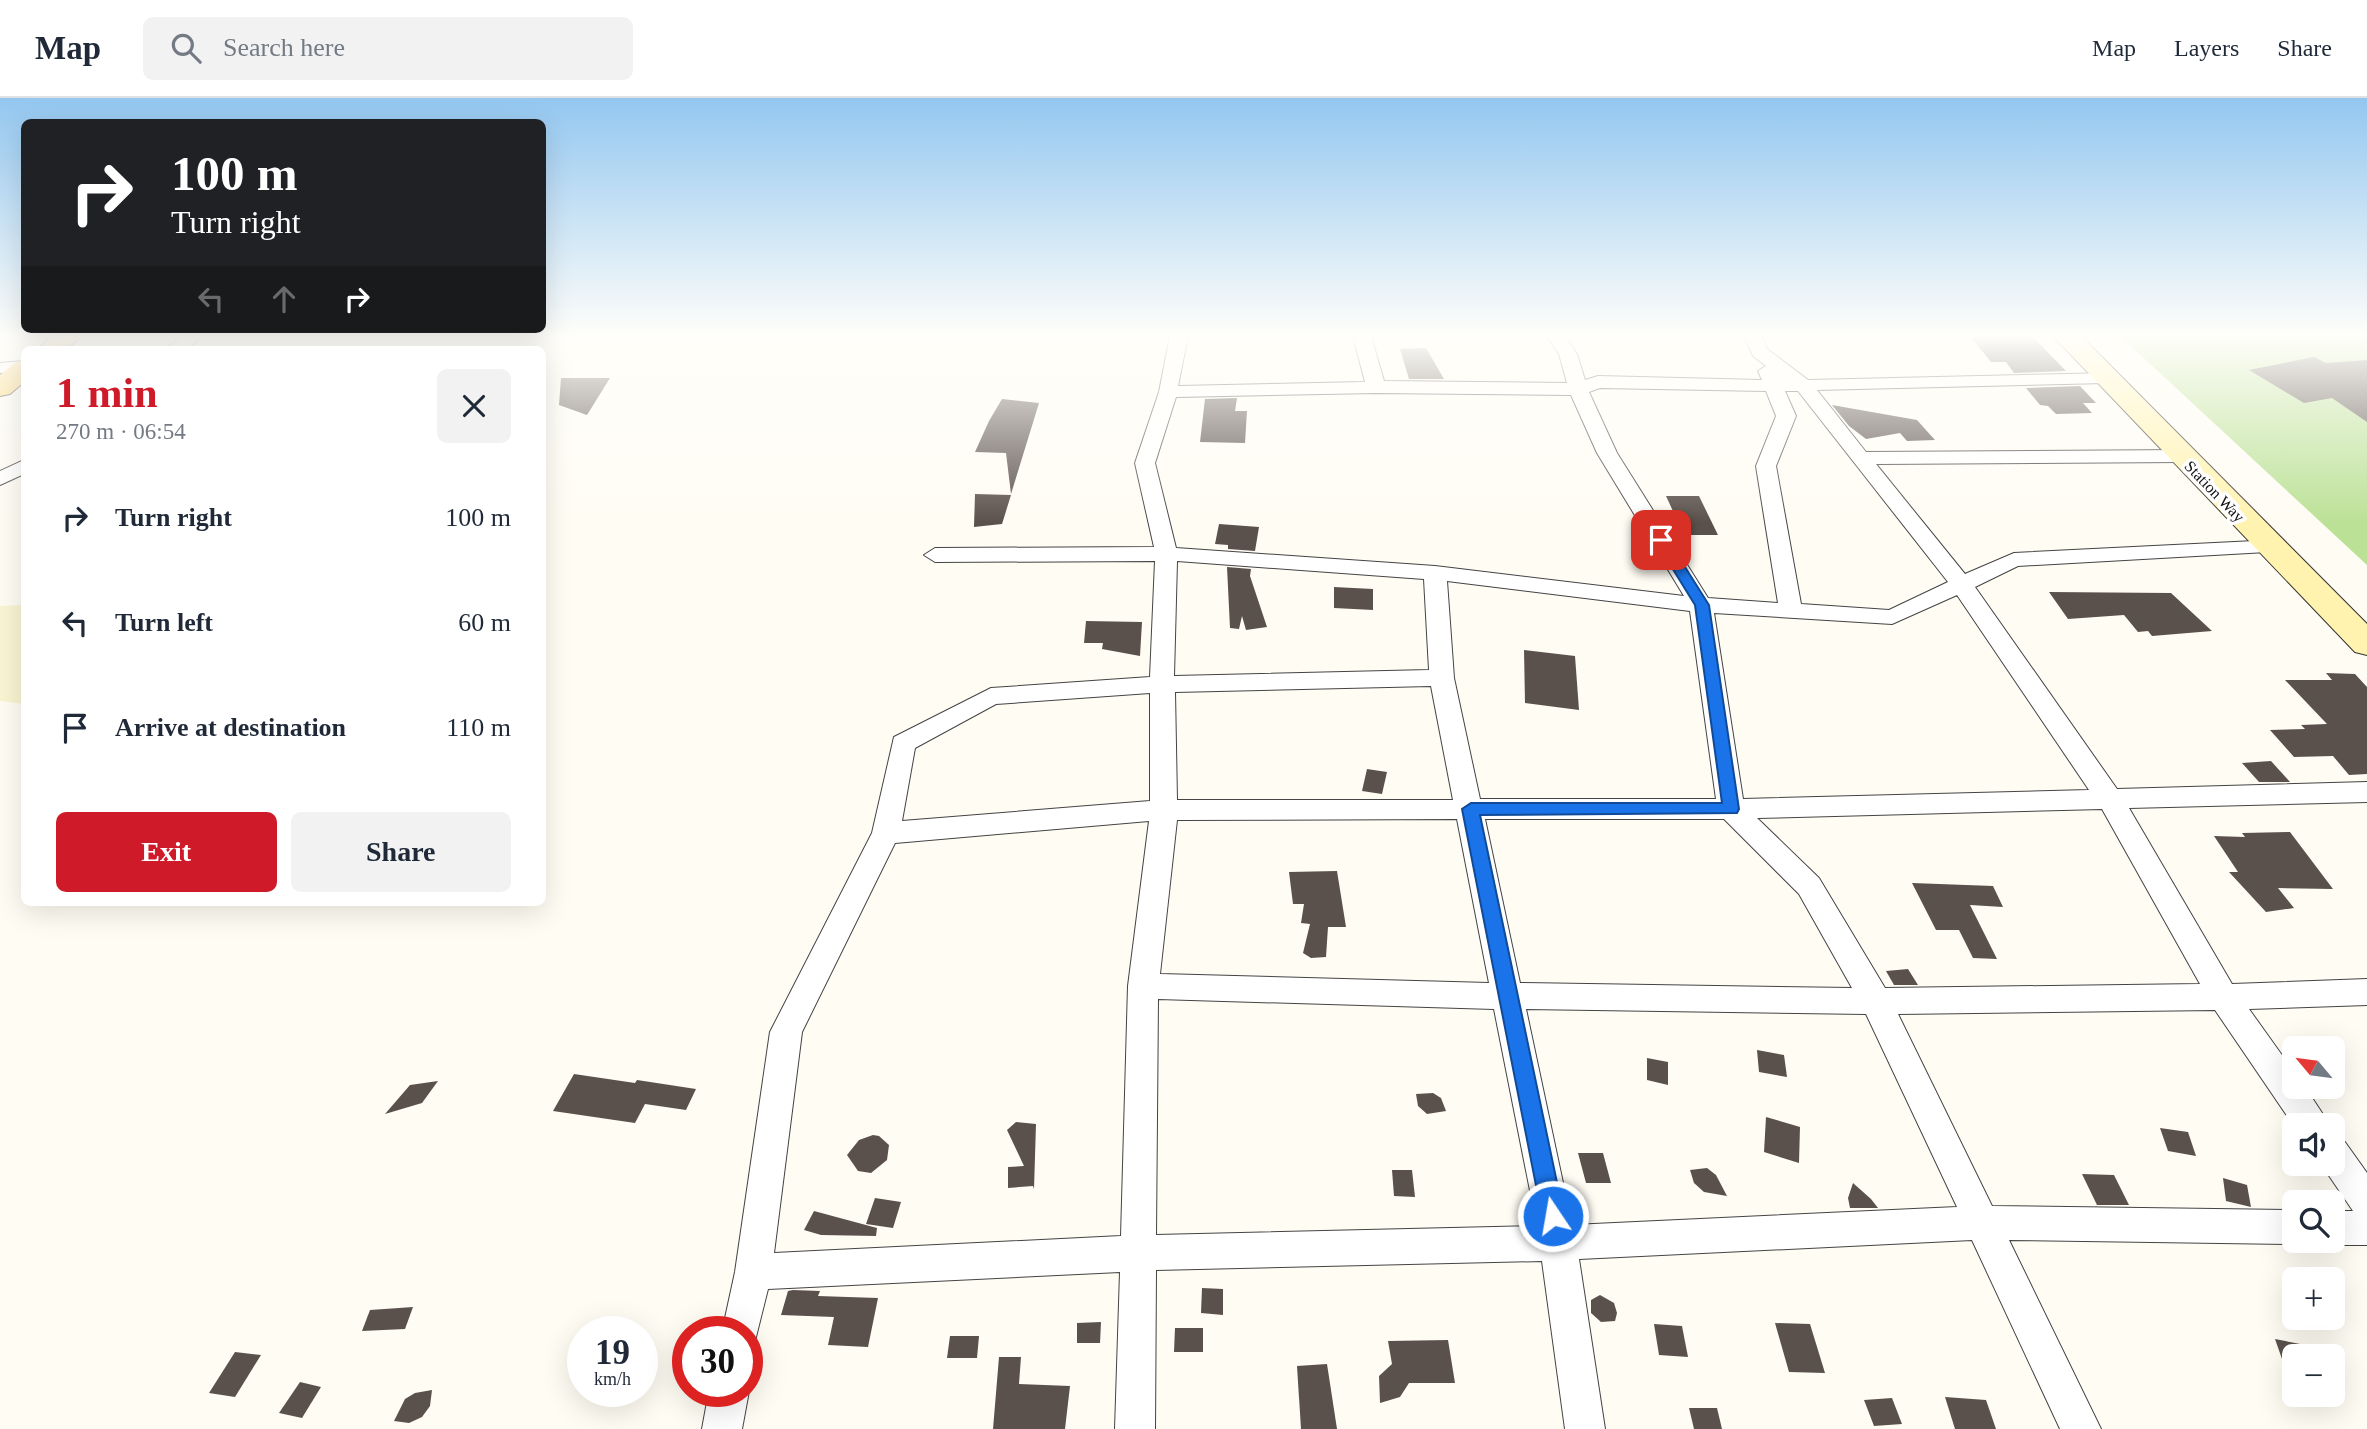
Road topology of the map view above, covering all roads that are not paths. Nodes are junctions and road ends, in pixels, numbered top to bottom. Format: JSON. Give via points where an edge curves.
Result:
{"nodes":[{"id":1,"x":1166,"y":398,"type":"edge"},
{"id":2,"x":1582,"y":398,"type":"edge"},
{"id":3,"x":1779,"y":398,"type":"edge"},
{"id":4,"x":1813,"y":398,"type":"edge"},
{"id":5,"x":2126,"y":398,"type":"edge"},
{"id":6,"x":2182,"y":456,"type":"junction"},
{"id":7,"x":1863,"y":458,"type":"junction"},
{"id":8,"x":21,"y":468,"type":"edge"},
{"id":9,"x":0,"y":479,"type":"edge"},
{"id":10,"x":2267,"y":545,"type":"junction"},
{"id":11,"x":1166,"y":554,"type":"junction"},
{"id":12,"x":935,"y":555,"type":"dead end"},
{"id":13,"x":1435,"y":573,"type":"junction"},
{"id":14,"x":1961,"y":584,"type":"junction"},
{"id":15,"x":1702,"y":605,"type":"junction"},
{"id":16,"x":1791,"y":611,"type":"junction"},
{"id":17,"x":2367,"y":644,"type":"edge"},
{"id":18,"x":1443,"y":677,"type":"junction"},
{"id":19,"x":1161,"y":684,"type":"junction"},
{"id":20,"x":2367,"y":792,"type":"edge"},
{"id":21,"x":2111,"y":801,"type":"junction"},
{"id":22,"x":1471,"y":809,"type":"junction"},
{"id":23,"x":1731,"y":809,"type":"junction"},
{"id":24,"x":1164,"y":810,"type":"junction"},
{"id":25,"x":886,"y":833,"type":"junction"},
{"id":26,"x":1143,"y":986,"type":"junction"},
{"id":27,"x":2367,"y":992,"type":"edge"},
{"id":28,"x":1508,"y":997,"type":"junction"},
{"id":29,"x":2224,"y":998,"type":"junction"},
{"id":30,"x":1875,"y":999,"type":"junction"},
{"id":31,"x":2305,"y":1113,"type":"edge"},
{"id":32,"x":2345,"y":1170,"type":"edge"},
{"id":33,"x":2367,"y":1202,"type":"edge"},
{"id":34,"x":1980,"y":1223,"type":"junction"},
{"id":35,"x":2282,"y":1227,"type":"edge"},
{"id":36,"x":2345,"y":1228,"type":"edge"},
{"id":37,"x":2367,"y":1228,"type":"edge"},
{"id":38,"x":1558,"y":1244,"type":"junction"},
{"id":39,"x":1138,"y":1253,"type":"junction"},
{"id":40,"x":753,"y":1272,"type":"junction"},
{"id":41,"x":744,"y":1316,"type":"edge"},
{"id":42,"x":726,"y":1407,"type":"edge"},
{"id":43,"x":722,"y":1429,"type":"edge"},
{"id":44,"x":1135,"y":1429,"type":"edge"},
{"id":45,"x":1585,"y":1429,"type":"edge"},
{"id":46,"x":2081,"y":1429,"type":"edge"}],
"edges":[{"from":1,"to":11,"type":"street","via":[[1145,463]]},
{"from":2,"to":15,"type":"street","via":[[1607,453]]},
{"from":3,"to":16,"type":"street","via":[[1786,416],[1766,466]]},
{"from":4,"to":7,"type":"street"},
{"from":5,"to":6,"type":"main road","name":"Station Way"},
{"from":6,"to":7,"type":"street"},
{"from":6,"to":10,"type":"main road","name":"Station Way"},
{"from":7,"to":14,"type":"street"},
{"from":8,"to":9,"type":"street"},
{"from":10,"to":14,"type":"street","via":[[2014,560]]},
{"from":10,"to":17,"type":"main road","name":"Station Way"},
{"from":11,"to":12,"type":"street"},
{"from":11,"to":13,"type":"street"},
{"from":11,"to":19,"type":"street"},
{"from":13,"to":15,"type":"street"},
{"from":13,"to":18,"type":"street"},
{"from":14,"to":16,"type":"street","via":[[1892,617]]},
{"from":14,"to":21,"type":"street"},
{"from":15,"to":16,"type":"street"},
{"from":15,"to":23,"type":"street"},
{"from":18,"to":19,"type":"street"},
{"from":18,"to":22,"type":"street"},
{"from":19,"to":24,"type":"street"},
{"from":19,"to":25,"type":"street","via":[[991,696],[925,731],[903,743]]},
{"from":20,"to":21,"type":"street"},
{"from":21,"to":23,"type":"street"},
{"from":21,"to":29,"type":"street"},
{"from":22,"to":23,"type":"street"},
{"from":22,"to":24,"type":"street"},
{"from":22,"to":28,"type":"street"},
{"from":23,"to":30,"type":"street","via":[[1809,886]]},
{"from":24,"to":25,"type":"street"},
{"from":24,"to":26,"type":"street"},
{"from":25,"to":40,"type":"street","via":[[786,1032]]},
{"from":26,"to":28,"type":"street"},
{"from":26,"to":39,"type":"street"},
{"from":27,"to":29,"type":"street"},
{"from":28,"to":30,"type":"street"},
{"from":28,"to":38,"type":"street"},
{"from":29,"to":30,"type":"street"},
{"from":29,"to":31,"type":"street"},
{"from":30,"to":34,"type":"street"},
{"from":32,"to":33,"type":"street"},
{"from":34,"to":35,"type":"street"},
{"from":34,"to":38,"type":"street"},
{"from":34,"to":46,"type":"street"},
{"from":36,"to":37,"type":"street"},
{"from":38,"to":39,"type":"street"},
{"from":38,"to":45,"type":"street"},
{"from":39,"to":40,"type":"street"},
{"from":39,"to":44,"type":"street"},
{"from":40,"to":41,"type":"street"},
{"from":42,"to":43,"type":"street"}]}
